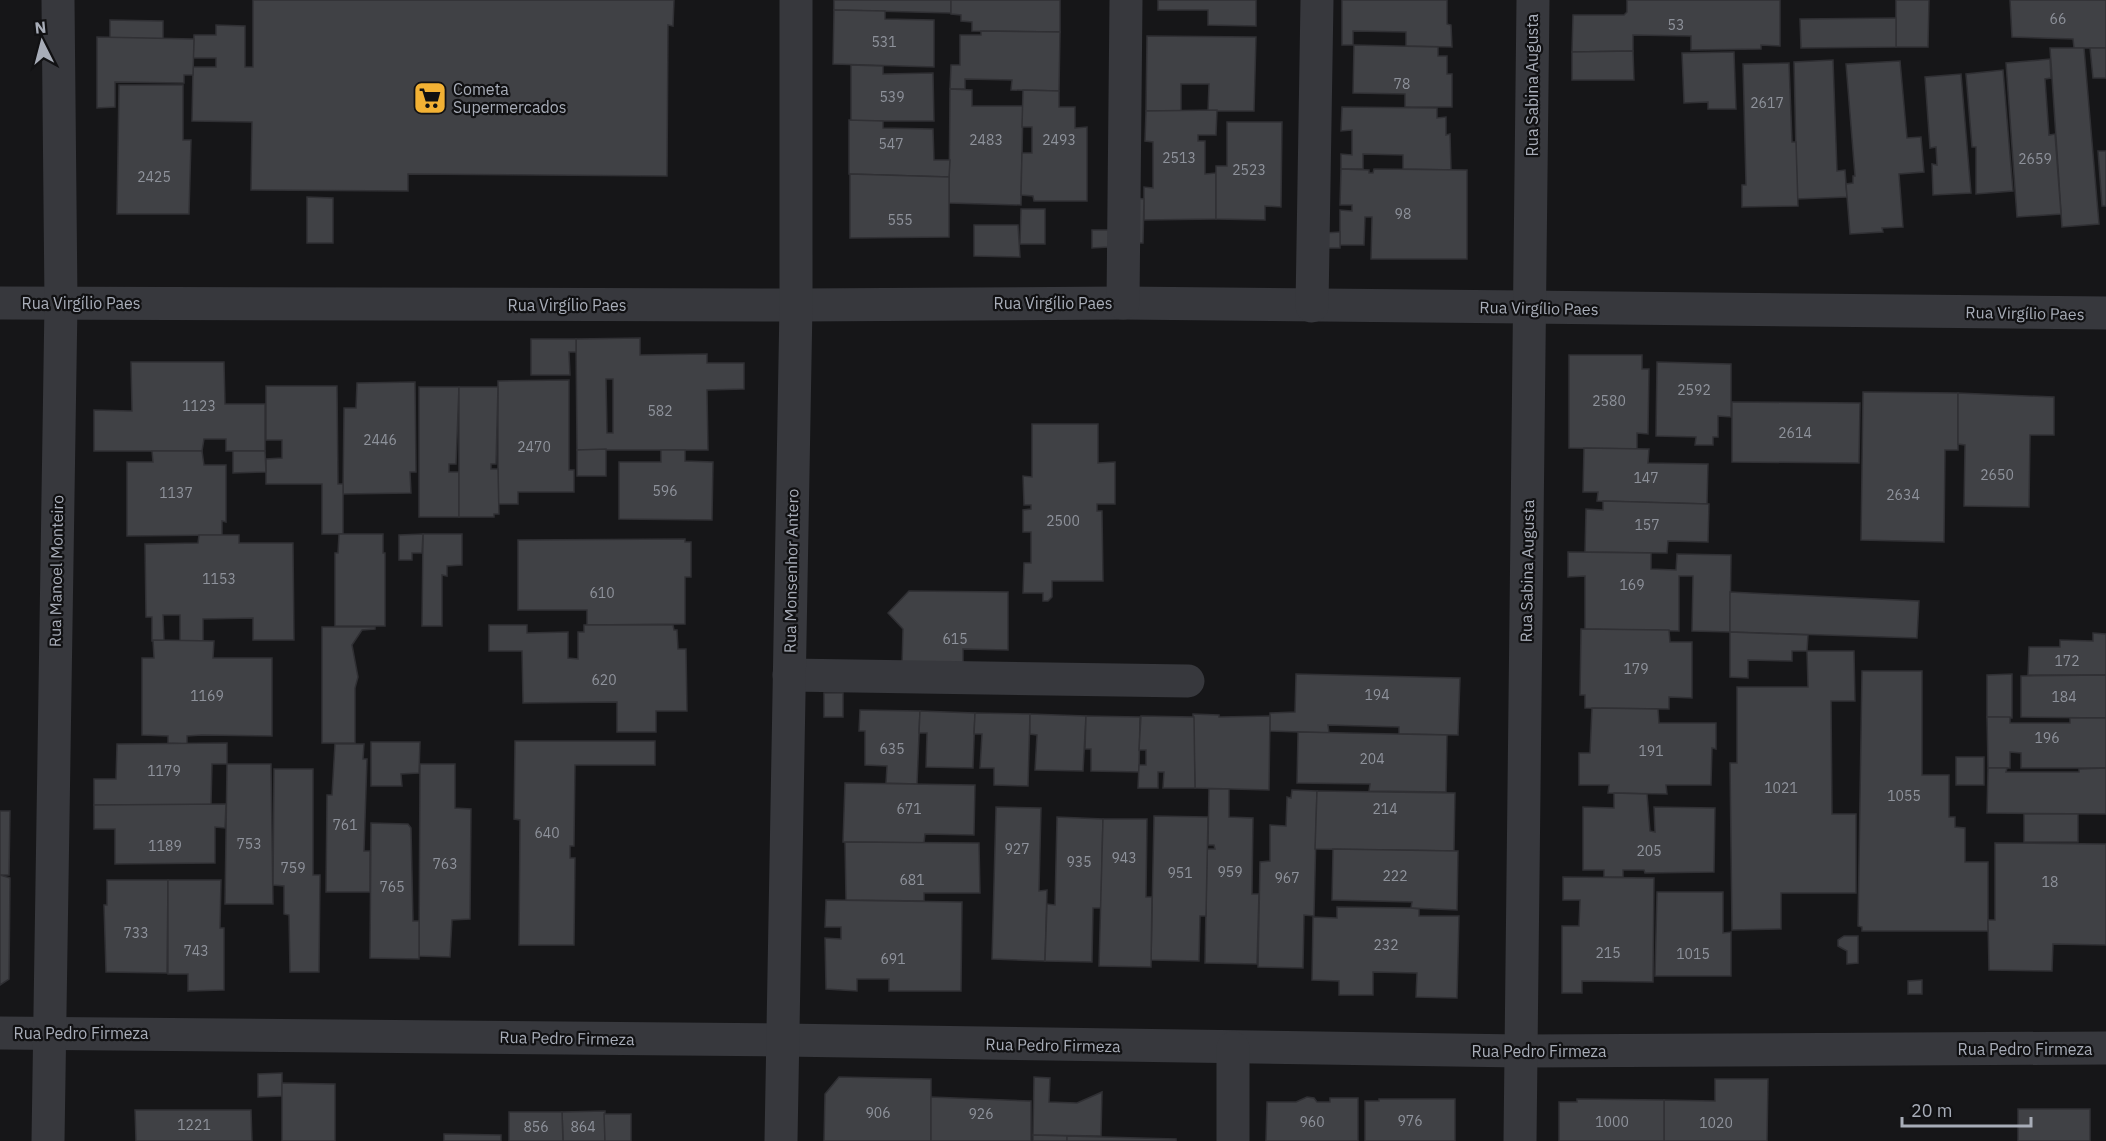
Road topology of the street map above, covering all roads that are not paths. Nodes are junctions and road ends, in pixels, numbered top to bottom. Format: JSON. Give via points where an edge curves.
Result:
{"nodes":[{"id":1,"x":58,"y":0,"type":"edge"},
{"id":2,"x":796,"y":0,"type":"edge"},
{"id":3,"x":1126,"y":0,"type":"edge"},
{"id":4,"x":1317,"y":0,"type":"edge"},
{"id":5,"x":1533,"y":0,"type":"edge"},
{"id":6,"x":0,"y":303,"type":"edge"},
{"id":7,"x":61,"y":303,"type":"junction"},
{"id":8,"x":1123,"y":303,"type":"junction"},
{"id":9,"x":796,"y":305,"type":"junction"},
{"id":10,"x":1312,"y":306,"type":"junction"},
{"id":11,"x":1531,"y":308,"type":"junction"},
{"id":12,"x":2106,"y":313,"type":"edge"},
{"id":13,"x":789,"y":675,"type":"junction"},
{"id":14,"x":1188,"y":681,"type":"dead end"},
{"id":15,"x":49,"y":1032,"type":"junction"},
{"id":16,"x":0,"y":1033,"type":"edge"},
{"id":17,"x":782,"y":1040,"type":"junction"},
{"id":18,"x":1233,"y":1048,"type":"junction"},
{"id":19,"x":2106,"y":1048,"type":"edge"},
{"id":20,"x":1521,"y":1051,"type":"junction"},
{"id":21,"x":48,"y":1141,"type":"edge"},
{"id":22,"x":781,"y":1141,"type":"edge"},
{"id":23,"x":1233,"y":1141,"type":"edge"},
{"id":24,"x":1520,"y":1141,"type":"edge"}],
"edges":[{"from":1,"to":7,"type":"street","name":"Rua Manoel Monteiro"},
{"from":2,"to":9,"type":"street","name":"Rua Monsenhor Antero"},
{"from":3,"to":8,"type":"street"},
{"from":4,"to":10,"type":"street"},
{"from":5,"to":11,"type":"street","name":"Rua Sabina Augusta"},
{"from":6,"to":7,"type":"street","name":"Rua Virgílio Paes"},
{"from":7,"to":9,"type":"street","name":"Rua Virgílio Paes"},
{"from":7,"to":15,"type":"street","name":"Rua Manoel Monteiro"},
{"from":8,"to":9,"type":"street","name":"Rua Virgílio Paes"},
{"from":8,"to":10,"type":"street","name":"Rua Virgílio Paes"},
{"from":9,"to":13,"type":"street","name":"Rua Monsenhor Antero"},
{"from":10,"to":11,"type":"street","name":"Rua Virgílio Paes"},
{"from":11,"to":12,"type":"street","name":"Rua Virgílio Paes"},
{"from":11,"to":20,"type":"street","name":"Rua Sabina Augusta"},
{"from":13,"to":14,"type":"street"},
{"from":13,"to":17,"type":"street","name":"Rua Monsenhor Antero"},
{"from":15,"to":16,"type":"street","name":"Rua Pedro Firmeza"},
{"from":15,"to":17,"type":"street","name":"Rua Pedro Firmeza"},
{"from":15,"to":21,"type":"street","name":"Rua Manoel Monteiro"},
{"from":17,"to":18,"type":"street","name":"Rua Pedro Firmeza"},
{"from":17,"to":22,"type":"street","name":"Rua Monsenhor Antero"},
{"from":18,"to":20,"type":"street","name":"Rua Pedro Firmeza"},
{"from":18,"to":23,"type":"street"},
{"from":19,"to":20,"type":"street","name":"Rua Pedro Firmeza"},
{"from":20,"to":24,"type":"street","name":"Rua Sabina Augusta"}]}
